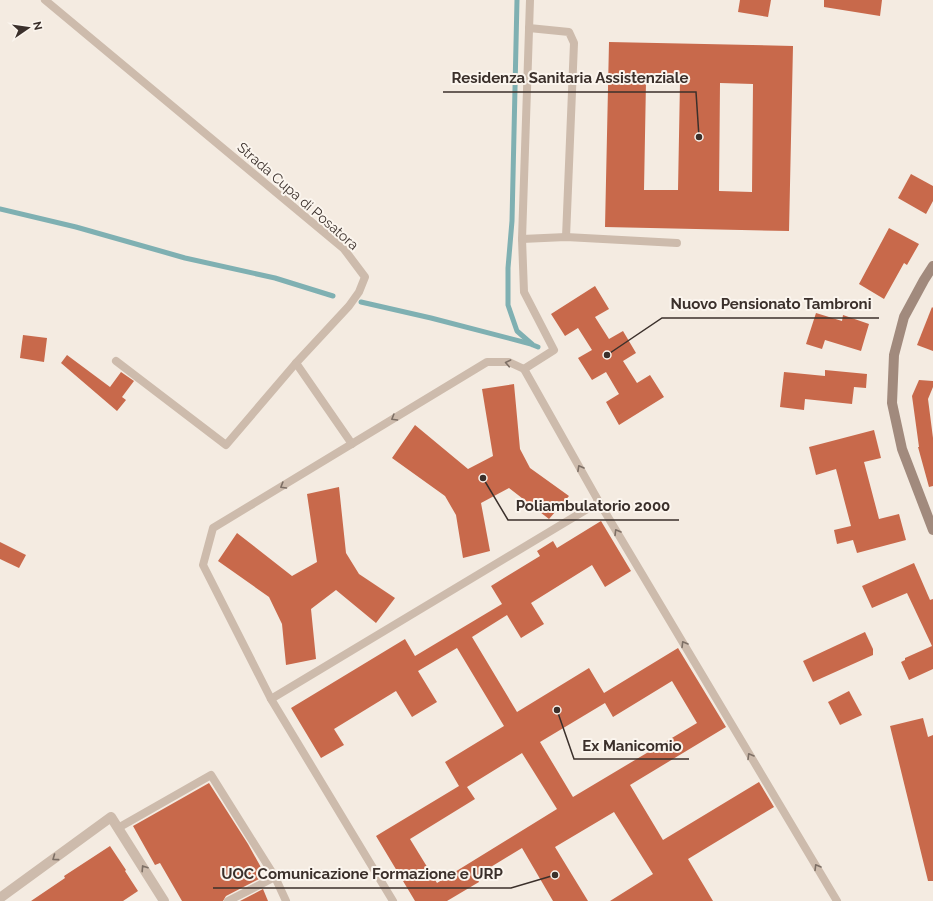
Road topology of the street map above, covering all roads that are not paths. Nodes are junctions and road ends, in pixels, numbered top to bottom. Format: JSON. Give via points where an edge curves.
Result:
{"nodes":[{"id":1,"x":45,"y":0,"type":"edge"},
{"id":2,"x":530,"y":0,"type":"edge"},
{"id":3,"x":529,"y":28,"type":"junction"},
{"id":4,"x":566,"y":237,"type":"junction"},
{"id":5,"x":522,"y":239,"type":"junction"},
{"id":6,"x":677,"y":243,"type":"dead end"},
{"id":7,"x":933,"y":266,"type":"edge"},
{"id":8,"x":116,"y":361,"type":"dead end"},
{"id":9,"x":296,"y":363,"type":"junction"},
{"id":10,"x":524,"y":369,"type":"junction"},
{"id":11,"x":352,"y":444,"type":"junction"},
{"id":12,"x":599,"y":502,"type":"junction"},
{"id":13,"x":929,"y":510,"type":"edge"},
{"id":14,"x":933,"y":530,"type":"edge"},
{"id":15,"x":271,"y":699,"type":"junction"},
{"id":16,"x":118,"y":828,"type":"junction"},
{"id":17,"x":275,"y":877,"type":"junction"},
{"id":18,"x":0,"y":898,"type":"edge"},
{"id":19,"x":164,"y":901,"type":"edge"},
{"id":20,"x":228,"y":901,"type":"edge"},
{"id":21,"x":286,"y":901,"type":"edge"},
{"id":22,"x":393,"y":901,"type":"edge"},
{"id":23,"x":837,"y":901,"type":"edge"}],
"edges":[{"from":1,"to":9,"type":"lane","name":"Strada Cupa di Posatora","via":[[344,249],[365,276],[359,292],[349,306]]},
{"from":2,"to":3,"type":"lane"},
{"from":3,"to":4,"type":"lane","via":[[569,32],[574,44]]},
{"from":3,"to":5,"type":"lane"},
{"from":4,"to":5,"type":"lane"},
{"from":4,"to":6,"type":"lane"},
{"from":5,"to":10,"type":"lane","via":[[524,292],[554,350]]},
{"from":7,"to":13,"type":"street","via":[[904,317],[894,355],[892,403],[902,449]]},
{"from":8,"to":9,"type":"lane","name":"Strada Cupa di Posatora","via":[[226,445]]},
{"from":9,"to":11,"type":"lane"},
{"from":10,"to":11,"type":"lane","one_way":true,"via":[[509,362],[487,362]]},
{"from":12,"to":10,"type":"lane","one_way":true},
{"from":11,"to":15,"type":"lane","one_way":true,"via":[[213,528],[203,565]]},
{"from":12,"to":15,"type":"lane"},
{"from":23,"to":12,"type":"lane","one_way":true},
{"from":13,"to":14,"type":"street"},
{"from":15,"to":22,"type":"lane"},
{"from":16,"to":17,"type":"lane","via":[[211,775]]},
{"from":16,"to":18,"type":"street","one_way":true,"via":[[111,817]]},
{"from":19,"to":16,"type":"street","one_way":true},
{"from":17,"to":20,"type":"lane"},
{"from":17,"to":21,"type":"lane"}]}
